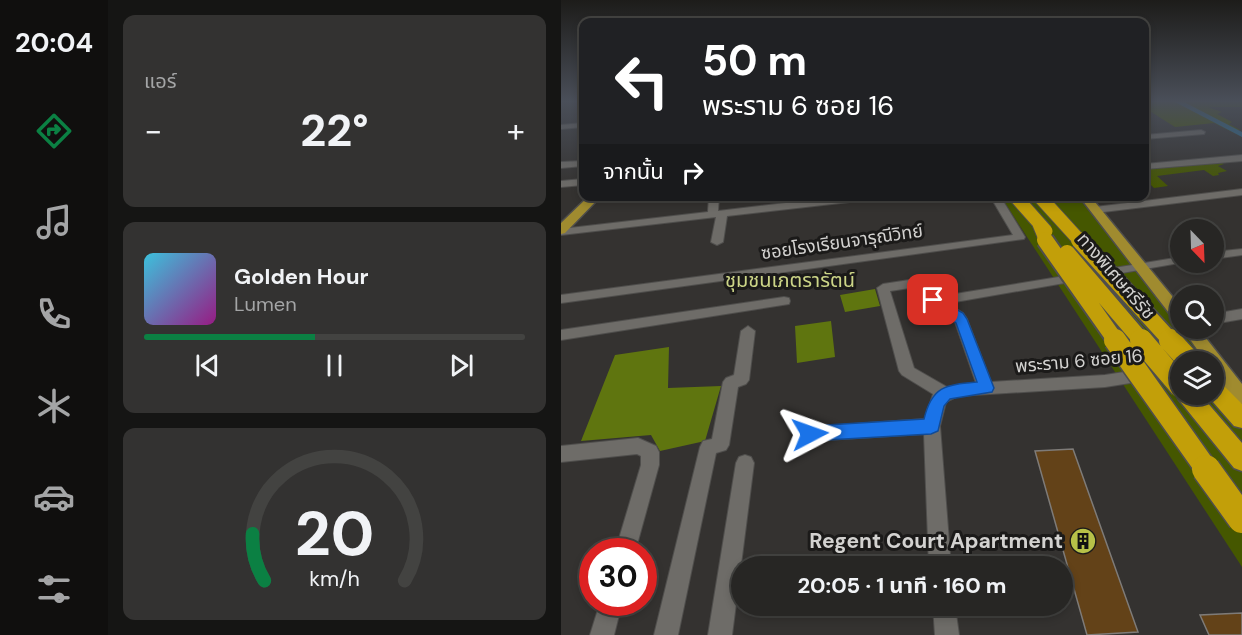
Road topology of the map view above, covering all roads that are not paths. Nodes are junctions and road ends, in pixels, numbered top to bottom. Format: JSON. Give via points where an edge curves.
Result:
{"nodes":[{"id":1,"x":1201,"y":132,"type":"dead end"},
{"id":2,"x":1149,"y":137,"type":"edge"},
{"id":3,"x":1242,"y":158,"type":"edge"},
{"id":4,"x":579,"y":164,"type":"edge"},
{"id":5,"x":561,"y":165,"type":"edge"},
{"id":6,"x":1149,"y":167,"type":"edge"},
{"id":7,"x":579,"y":182,"type":"edge"},
{"id":8,"x":563,"y":186,"type":"edge"},
{"id":9,"x":1242,"y":192,"type":"edge"},
{"id":10,"x":591,"y":201,"type":"edge"},
{"id":11,"x":715,"y":201,"type":"edge"},
{"id":12,"x":832,"y":201,"type":"edge"},
{"id":13,"x":998,"y":201,"type":"edge"},
{"id":14,"x":1019,"y":201,"type":"edge"},
{"id":15,"x":1044,"y":201,"type":"edge"},
{"id":16,"x":1089,"y":201,"type":"edge"},
{"id":17,"x":1095,"y":210,"type":"junction"},
{"id":18,"x":717,"y":214,"type":"junction"},
{"id":19,"x":1039,"y":224,"type":"junction"},
{"id":20,"x":561,"y":231,"type":"edge"},
{"id":21,"x":717,"y":242,"type":"dead end"},
{"id":22,"x":1242,"y":252,"type":"edge"},
{"id":23,"x":1224,"y":254,"type":"edge"},
{"id":24,"x":1170,"y":262,"type":"edge"},
{"id":25,"x":1139,"y":266,"type":"junction"},
{"id":26,"x":955,"y":298,"type":"dead end"},
{"id":27,"x":561,"y":299,"type":"edge"},
{"id":28,"x":784,"y":301,"type":"dead end"},
{"id":29,"x":1170,"y":304,"type":"edge"},
{"id":30,"x":1242,"y":314,"type":"edge"},
{"id":31,"x":1224,"y":317,"type":"edge"},
{"id":32,"x":748,"y":331,"type":"dead end"},
{"id":33,"x":561,"y":335,"type":"edge"},
{"id":34,"x":1197,"y":339,"type":"edge"},
{"id":35,"x":1180,"y":351,"type":"edge"},
{"id":36,"x":1206,"y":351,"type":"edge"},
{"id":37,"x":1170,"y":371,"type":"edge"},
{"id":38,"x":1170,"y":374,"type":"edge"},
{"id":39,"x":1224,"y":374,"type":"edge"},
{"id":40,"x":987,"y":388,"type":"junction"},
{"id":41,"x":945,"y":394,"type":"junction"},
{"id":42,"x":1242,"y":397,"type":"edge"},
{"id":43,"x":1224,"y":400,"type":"edge"},
{"id":44,"x":1196,"y":405,"type":"edge"},
{"id":45,"x":1242,"y":419,"type":"edge"},
{"id":46,"x":931,"y":426,"type":"junction"},
{"id":47,"x":810,"y":434,"type":"dead end"},
{"id":48,"x":561,"y":454,"type":"edge"},
{"id":49,"x":1242,"y":460,"type":"edge"},
{"id":50,"x":745,"y":463,"type":"dead end"},
{"id":51,"x":1242,"y":519,"type":"edge"},
{"id":52,"x":629,"y":538,"type":"edge"},
{"id":53,"x":939,"y":556,"type":"edge"},
{"id":54,"x":607,"y":616,"type":"edge"},
{"id":55,"x":945,"y":616,"type":"edge"},
{"id":56,"x":602,"y":635,"type":"edge"},
{"id":57,"x":666,"y":635,"type":"edge"},
{"id":58,"x":720,"y":635,"type":"edge"},
{"id":59,"x":947,"y":635,"type":"edge"}],
"edges":[{"from":1,"to":2,"type":"street"},
{"from":3,"to":6,"type":"street"},
{"from":4,"to":5,"type":"street"},
{"from":7,"to":8,"type":"street"},
{"from":9,"to":17,"type":"street"},
{"from":10,"to":20,"type":"main road"},
{"from":11,"to":18,"type":"street"},
{"from":12,"to":18,"type":"street"},
{"from":13,"to":27,"type":"street","name":"ซอยโรงเรียนจารุณีวิทย์","via":[[1020,237]]},
{"from":14,"to":19,"type":"highway","name":"ทางพิเศษศรีรัช","bridge":true},
{"from":15,"to":35,"type":"highway","name":"ทางพิเศษศรีรัช","bridge":true},
{"from":16,"to":17,"type":"main road"},
{"from":17,"to":25,"type":"main road"},
{"from":18,"to":20,"type":"street"},
{"from":18,"to":21,"type":"street"},
{"from":19,"to":38,"type":"highway","name":"ทางพิเศษศรีรัช","bridge":true},
{"from":19,"to":51,"type":"highway","bridge":true,"via":[[1046,242]]},
{"from":22,"to":23,"type":"street"},
{"from":24,"to":25,"type":"street"},
{"from":25,"to":26,"type":"street"},
{"from":25,"to":29,"type":"main road"},
{"from":28,"to":33,"type":"street"},
{"from":30,"to":31,"type":"street"},
{"from":32,"to":57,"type":"street","via":[[741,380],[731,382],[720,445],[709,447]]},
{"from":34,"to":36,"type":"main road"},
{"from":37,"to":40,"type":"street","name":"พระราม 6 ซอย 16","via":[[1105,381]]},
{"from":39,"to":42,"type":"main road"},
{"from":40,"to":41,"type":"street","name":"พระราม 6 ซอย 16"},
{"from":40,"to":41,"type":"street","via":[[962,322],[933,300],[926,285],[883,288],[907,371]]},
{"from":41,"to":46,"type":"street","via":[[939,398]]},
{"from":43,"to":45,"type":"highway"},
{"from":44,"to":49,"type":"highway"},
{"from":46,"to":47,"type":"street"},
{"from":46,"to":53,"type":"street"},
{"from":48,"to":52,"type":"street","via":[[638,446],[650,452],[650,465]]},
{"from":50,"to":58,"type":"street"},
{"from":54,"to":56,"type":"street"},
{"from":55,"to":59,"type":"street"}]}
